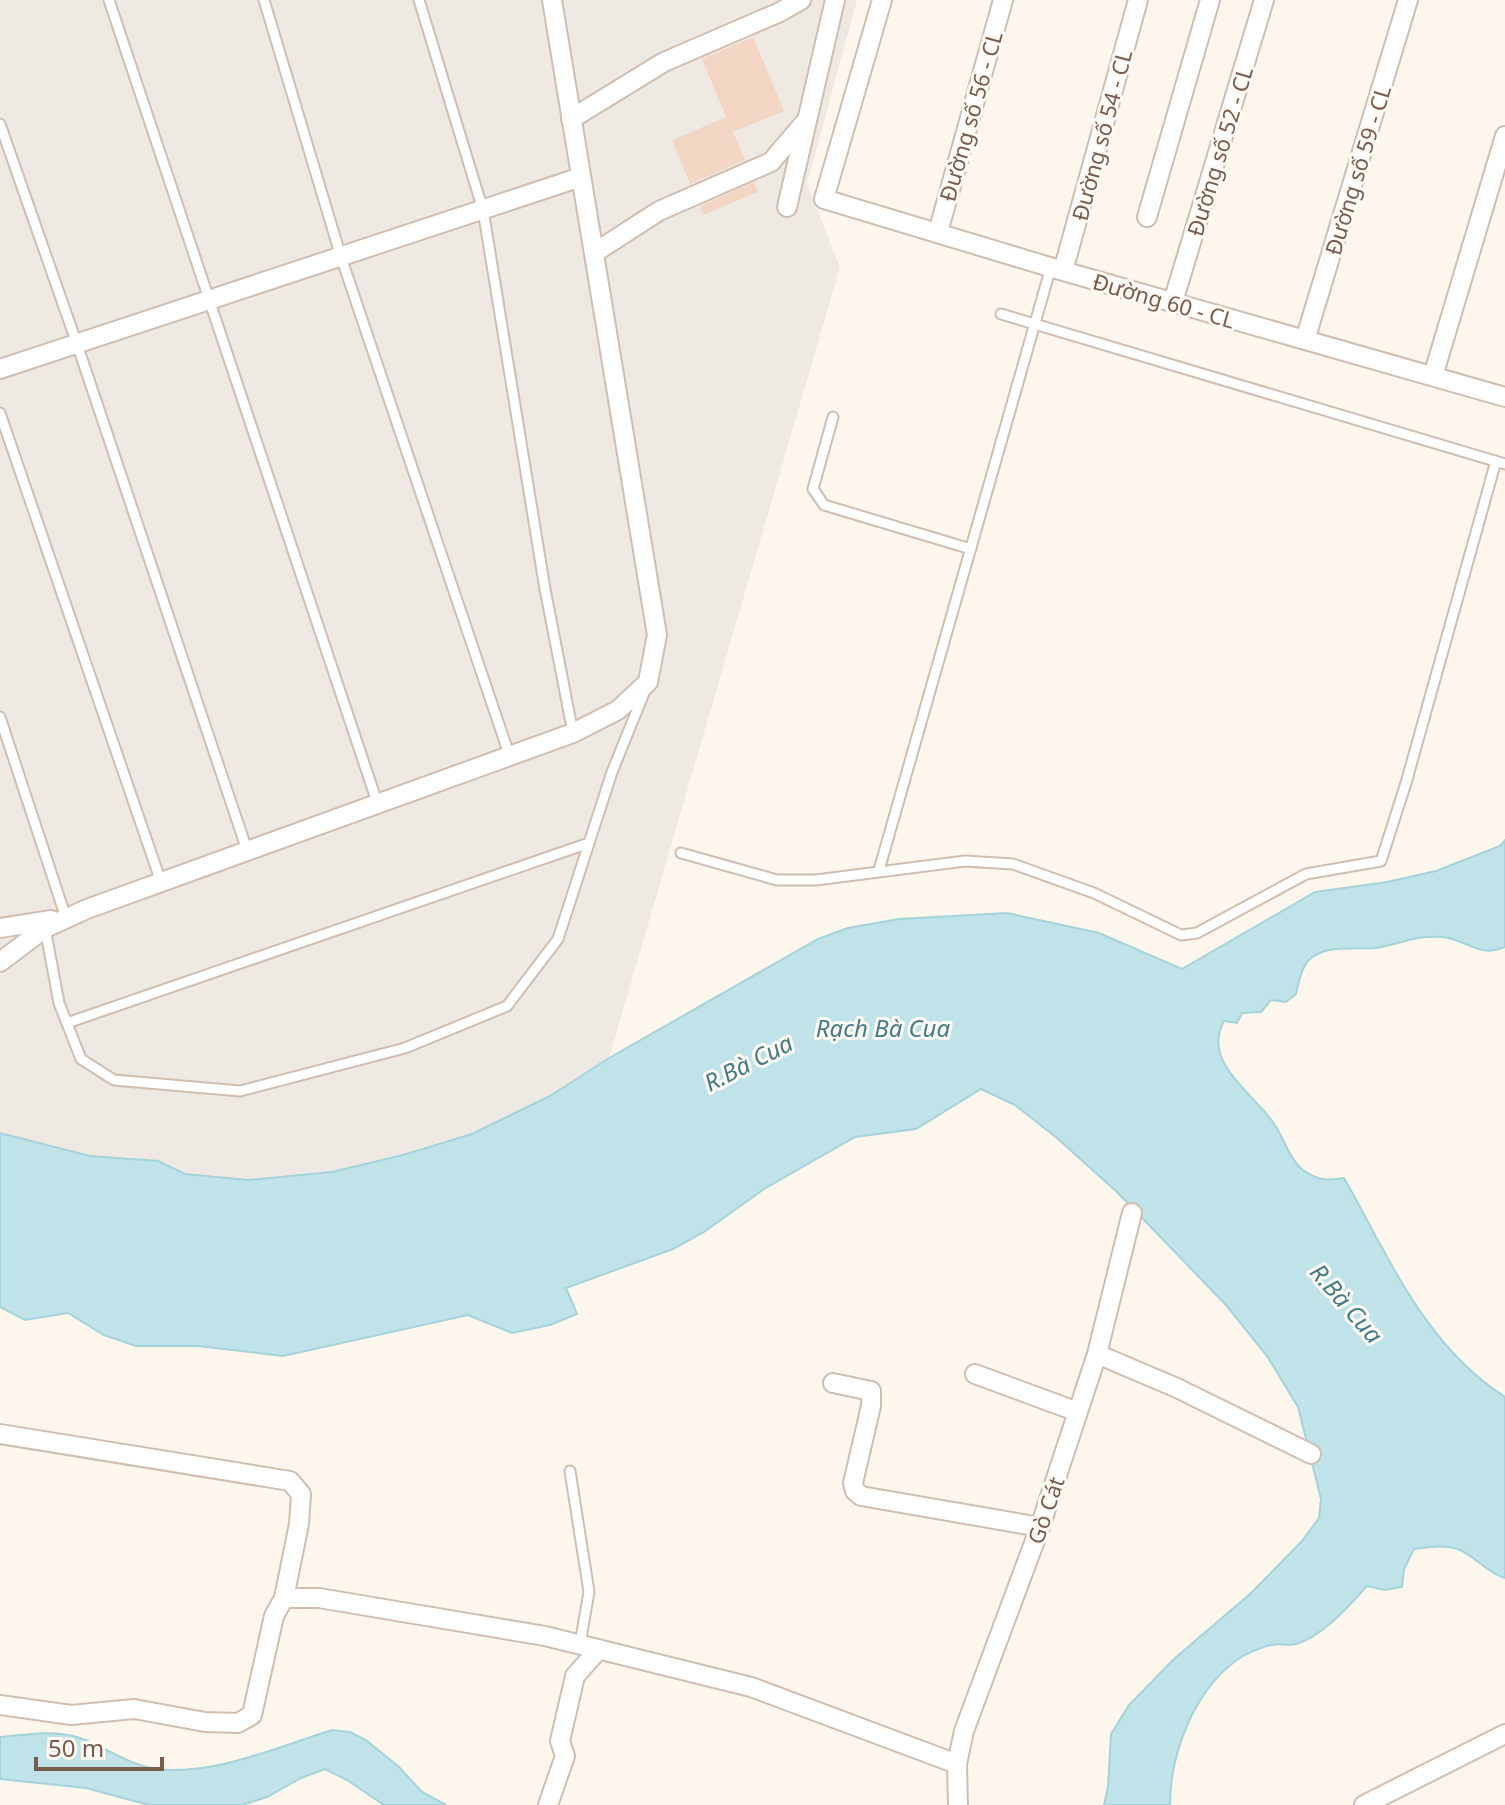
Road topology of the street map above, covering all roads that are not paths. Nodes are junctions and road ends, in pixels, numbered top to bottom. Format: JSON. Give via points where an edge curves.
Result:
{"nodes":[{"id":1,"x":109,"y":0,"type":"edge"},
{"id":2,"x":264,"y":0,"type":"edge"},
{"id":3,"x":419,"y":0,"type":"edge"},
{"id":4,"x":552,"y":0,"type":"edge"},
{"id":5,"x":801,"y":0,"type":"edge"},
{"id":6,"x":835,"y":0,"type":"edge"},
{"id":7,"x":882,"y":0,"type":"edge"},
{"id":8,"x":1003,"y":0,"type":"edge"},
{"id":9,"x":1138,"y":0,"type":"edge"},
{"id":10,"x":1210,"y":0,"type":"edge"},
{"id":11,"x":1264,"y":0,"type":"edge"},
{"id":12,"x":1408,"y":0,"type":"edge"},
{"id":13,"x":571,"y":119,"type":"junction"},
{"id":14,"x":805,"y":122,"type":"junction"},
{"id":15,"x":0,"y":124,"type":"edge"},
{"id":16,"x":1505,"y":136,"type":"edge"},
{"id":17,"x":581,"y":177,"type":"junction"},
{"id":18,"x":787,"y":207,"type":"dead end"},
{"id":19,"x":483,"y":210,"type":"junction"},
{"id":20,"x":1147,"y":217,"type":"dead end"},
{"id":21,"x":938,"y":232,"type":"junction"},
{"id":22,"x":594,"y":253,"type":"junction"},
{"id":23,"x":341,"y":257,"type":"junction"},
{"id":24,"x":1057,"y":269,"type":"junction"},
{"id":25,"x":209,"y":300,"type":"junction"},
{"id":26,"x":1173,"y":302,"type":"junction"},
{"id":27,"x":1001,"y":314,"type":"dead end"},
{"id":28,"x":1035,"y":324,"type":"junction"},
{"id":29,"x":1305,"y":340,"type":"junction"},
{"id":30,"x":77,"y":344,"type":"junction"},
{"id":31,"x":0,"y":369,"type":"edge"},
{"id":32,"x":1433,"y":376,"type":"junction"},
{"id":33,"x":1505,"y":397,"type":"edge"},
{"id":34,"x":0,"y":413,"type":"edge"},
{"id":35,"x":833,"y":417,"type":"dead end"},
{"id":36,"x":1500,"y":462,"type":"edge"},
{"id":37,"x":971,"y":549,"type":"junction"},
{"id":38,"x":648,"y":682,"type":"junction"},
{"id":39,"x":0,"y":717,"type":"edge"},
{"id":40,"x":573,"y":733,"type":"junction"},
{"id":41,"x":510,"y":757,"type":"junction"},
{"id":42,"x":378,"y":805,"type":"junction"},
{"id":43,"x":589,"y":843,"type":"junction"},
{"id":44,"x":247,"y":850,"type":"junction"},
{"id":45,"x":681,"y":853,"type":"dead end"},
{"id":46,"x":879,"y":870,"type":"junction"},
{"id":47,"x":161,"y":882,"type":"junction"},
{"id":48,"x":66,"y":918,"type":"junction"},
{"id":49,"x":0,"y":928,"type":"edge"},
{"id":50,"x":45,"y":928,"type":"junction"},
{"id":51,"x":0,"y":962,"type":"edge"},
{"id":52,"x":67,"y":1023,"type":"junction"},
{"id":53,"x":1132,"y":1213,"type":"dead end"},
{"id":54,"x":1097,"y":1354,"type":"junction"},
{"id":55,"x":975,"y":1374,"type":"dead end"},
{"id":56,"x":833,"y":1383,"type":"dead end"},
{"id":57,"x":1078,"y":1412,"type":"junction"},
{"id":58,"x":0,"y":1434,"type":"edge"},
{"id":59,"x":1311,"y":1454,"type":"dead end"},
{"id":60,"x":570,"y":1471,"type":"dead end"},
{"id":61,"x":1040,"y":1527,"type":"junction"},
{"id":62,"x":284,"y":1598,"type":"junction"},
{"id":63,"x":580,"y":1644,"type":"junction"},
{"id":64,"x":599,"y":1649,"type":"junction"},
{"id":65,"x":0,"y":1705,"type":"edge"},
{"id":66,"x":1505,"y":1734,"type":"edge"},
{"id":67,"x":957,"y":1764,"type":"junction"},
{"id":68,"x":549,"y":1803,"type":"edge"},
{"id":69,"x":958,"y":1805,"type":"edge"},
{"id":70,"x":1364,"y":1805,"type":"edge"}],
"edges":[{"from":1,"to":25,"type":"lane"},
{"from":2,"to":23,"type":"lane"},
{"from":3,"to":19,"type":"lane"},
{"from":4,"to":13,"type":"street"},
{"from":5,"to":13,"type":"street","via":[[664,62]]},
{"from":6,"to":14,"type":"street"},
{"from":7,"to":21,"type":"street","name":"Đường 60 - CL","via":[[824,199]]},
{"from":8,"to":21,"type":"street","name":"Đường số 56 - CL"},
{"from":9,"to":24,"type":"street","name":"Đường số 54 - CL"},
{"from":10,"to":20,"type":"street"},
{"from":11,"to":26,"type":"street","name":"Đường số 52 - CL"},
{"from":12,"to":29,"type":"street","name":"Đường số 59 - CL"},
{"from":13,"to":17,"type":"street"},
{"from":14,"to":18,"type":"street"},
{"from":14,"to":22,"type":"street","via":[[771,162],[659,211]]},
{"from":15,"to":30,"type":"lane"},
{"from":16,"to":32,"type":"street"},
{"from":17,"to":19,"type":"street"},
{"from":17,"to":22,"type":"street"},
{"from":19,"to":23,"type":"street"},
{"from":19,"to":40,"type":"lane"},
{"from":21,"to":24,"type":"street","name":"Đường 60 - CL"},
{"from":22,"to":38,"type":"street","via":[[657,635]]},
{"from":23,"to":25,"type":"street"},
{"from":23,"to":41,"type":"lane"},
{"from":24,"to":26,"type":"street","name":"Đường 60 - CL"},
{"from":24,"to":28,"type":"lane"},
{"from":25,"to":30,"type":"street"},
{"from":25,"to":42,"type":"lane"},
{"from":26,"to":29,"type":"street","name":"Đường 60 - CL"},
{"from":27,"to":28,"type":"lane"},
{"from":28,"to":36,"type":"lane"},
{"from":28,"to":37,"type":"lane"},
{"from":29,"to":32,"type":"street","name":"Đường 60 - CL"},
{"from":30,"to":31,"type":"street"},
{"from":30,"to":44,"type":"lane"},
{"from":32,"to":33,"type":"street","name":"Đường 60 - CL"},
{"from":34,"to":47,"type":"lane"},
{"from":35,"to":37,"type":"lane","via":[[813,489],[824,505]]},
{"from":36,"to":46,"type":"lane","via":[[1381,861],[1306,874],[1197,933],[1181,935],[1094,893],[1013,864],[965,861]]},
{"from":37,"to":46,"type":"lane"},
{"from":38,"to":40,"type":"street","via":[[618,710]]},
{"from":38,"to":43,"type":"lane"},
{"from":39,"to":48,"type":"lane"},
{"from":40,"to":41,"type":"street"},
{"from":41,"to":42,"type":"street"},
{"from":42,"to":44,"type":"street"},
{"from":43,"to":52,"type":"lane"},
{"from":43,"to":52,"type":"lane","via":[[558,939],[507,1006],[405,1048],[240,1091],[114,1080],[81,1059]]},
{"from":44,"to":47,"type":"street"},
{"from":45,"to":46,"type":"lane","via":[[777,880]]},
{"from":47,"to":48,"type":"street"},
{"from":48,"to":49,"type":"street"},
{"from":48,"to":50,"type":"street"},
{"from":50,"to":51,"type":"street"},
{"from":50,"to":52,"type":"lane"},
{"from":53,"to":54,"type":"street","name":"Gò Cát"},
{"from":54,"to":57,"type":"street","name":"Gò Cát"},
{"from":54,"to":59,"type":"street"},
{"from":55,"to":57,"type":"street"},
{"from":56,"to":61,"type":"street","via":[[871,1391],[853,1483],[861,1496]]},
{"from":57,"to":61,"type":"street","name":"Gò Cát"},
{"from":58,"to":62,"type":"street","via":[[290,1481],[301,1494]]},
{"from":60,"to":63,"type":"lane","via":[[589,1592]]},
{"from":61,"to":67,"type":"street","name":"Gò Cát","via":[[964,1731]]},
{"from":62,"to":63,"type":"street","via":[[319,1598]]},
{"from":62,"to":65,"type":"street","via":[[274,1616],[252,1715],[238,1723],[134,1709],[71,1715]]},
{"from":63,"to":64,"type":"street"},
{"from":64,"to":67,"type":"street","via":[[751,1687]]},
{"from":64,"to":68,"type":"street","via":[[575,1676],[560,1741],[565,1756]]},
{"from":66,"to":70,"type":"street"},
{"from":67,"to":69,"type":"street","name":"Gò Cát"}]}
